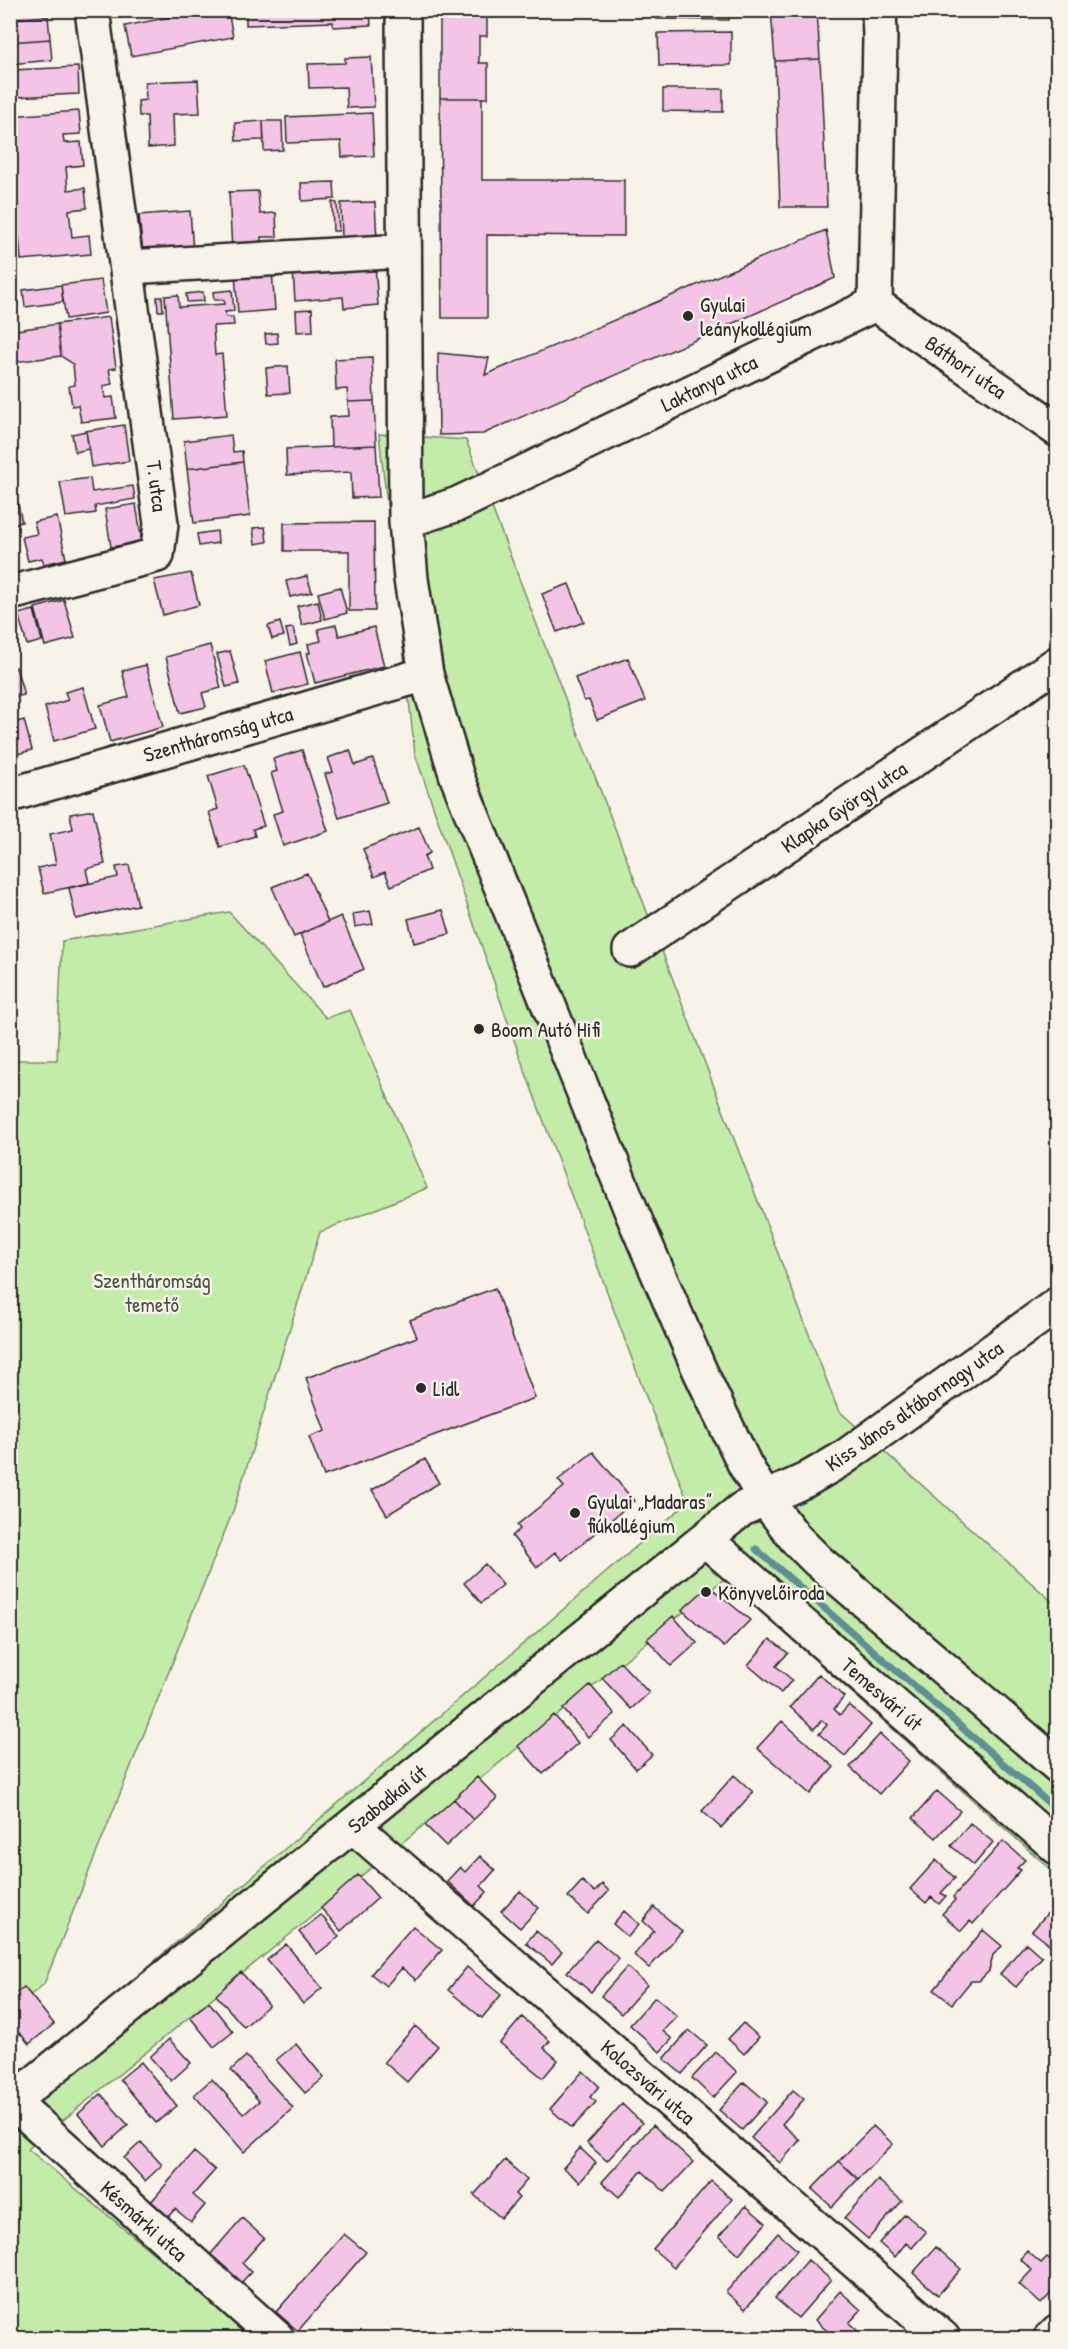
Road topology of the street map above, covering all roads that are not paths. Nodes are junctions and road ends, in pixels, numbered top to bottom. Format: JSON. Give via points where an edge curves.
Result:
{"nodes":[{"id":1,"x":92,"y":10,"type":"edge"},
{"id":2,"x":403,"y":10,"type":"edge"},
{"id":3,"x":879,"y":10,"type":"edge"},
{"id":4,"x":404,"y":251,"type":"junction"},
{"id":5,"x":128,"y":267,"type":"junction"},
{"id":6,"x":875,"y":304,"type":"junction"},
{"id":7,"x":1058,"y":430,"type":"edge"},
{"id":8,"x":406,"y":521,"type":"junction"},
{"id":9,"x":10,"y":593,"type":"edge"},
{"id":10,"x":1058,"y":663,"type":"edge"},
{"id":11,"x":426,"y":674,"type":"junction"},
{"id":12,"x":10,"y":795,"type":"edge"},
{"id":13,"x":630,"y":950,"type":"dead end"},
{"id":14,"x":1058,"y":1304,"type":"edge"},
{"id":15,"x":765,"y":1499,"type":"junction"},
{"id":16,"x":706,"y":1540,"type":"junction"},
{"id":17,"x":1058,"y":1766,"type":"edge"},
{"id":18,"x":353,"y":1826,"type":"junction"},
{"id":19,"x":1058,"y":1848,"type":"edge"},
{"id":20,"x":12,"y":2102,"type":"edge"},
{"id":21,"x":1058,"y":2331,"type":"edge"},
{"id":22,"x":277,"y":2338,"type":"edge"},
{"id":23,"x":943,"y":2338,"type":"edge"},
{"id":24,"x":1051,"y":2338,"type":"edge"}],
"edges":[{"from":1,"to":5,"type":"street","name":"T. utca"},
{"from":2,"to":4,"type":"street"},
{"from":3,"to":6,"type":"street"},
{"from":4,"to":5,"type":"street"},
{"from":4,"to":8,"type":"street"},
{"from":5,"to":9,"type":"street","name":"T. utca","via":[[162,524],[157,555]]},
{"from":6,"to":7,"type":"street","name":"Báthori utca"},
{"from":6,"to":8,"type":"street","name":"Laktanya utca","via":[[458,504]]},
{"from":8,"to":11,"type":"street"},
{"from":10,"to":13,"type":"street","name":"Klapka György utca"},
{"from":11,"to":12,"type":"street","name":"Szentháromság utca"},
{"from":11,"to":15,"type":"street","via":[[456,777],[633,1215],[700,1371]]},
{"from":14,"to":15,"type":"street","name":"Kiss János altábornagy utca","via":[[842,1459]]},
{"from":15,"to":16,"type":"street","name":"Szabadkai út","via":[[742,1509]]},
{"from":15,"to":17,"type":"street","via":[[818,1561]]},
{"from":16,"to":18,"type":"street","name":"Szabadkai út"},
{"from":16,"to":19,"type":"street","name":"Temesvári út"},
{"from":18,"to":20,"type":"street","name":"Szabadkai út"},
{"from":18,"to":23,"type":"street","name":"Kolozsvári utca"},
{"from":20,"to":22,"type":"street","name":"Késmárki utca"},
{"from":21,"to":24,"type":"street"}]}
